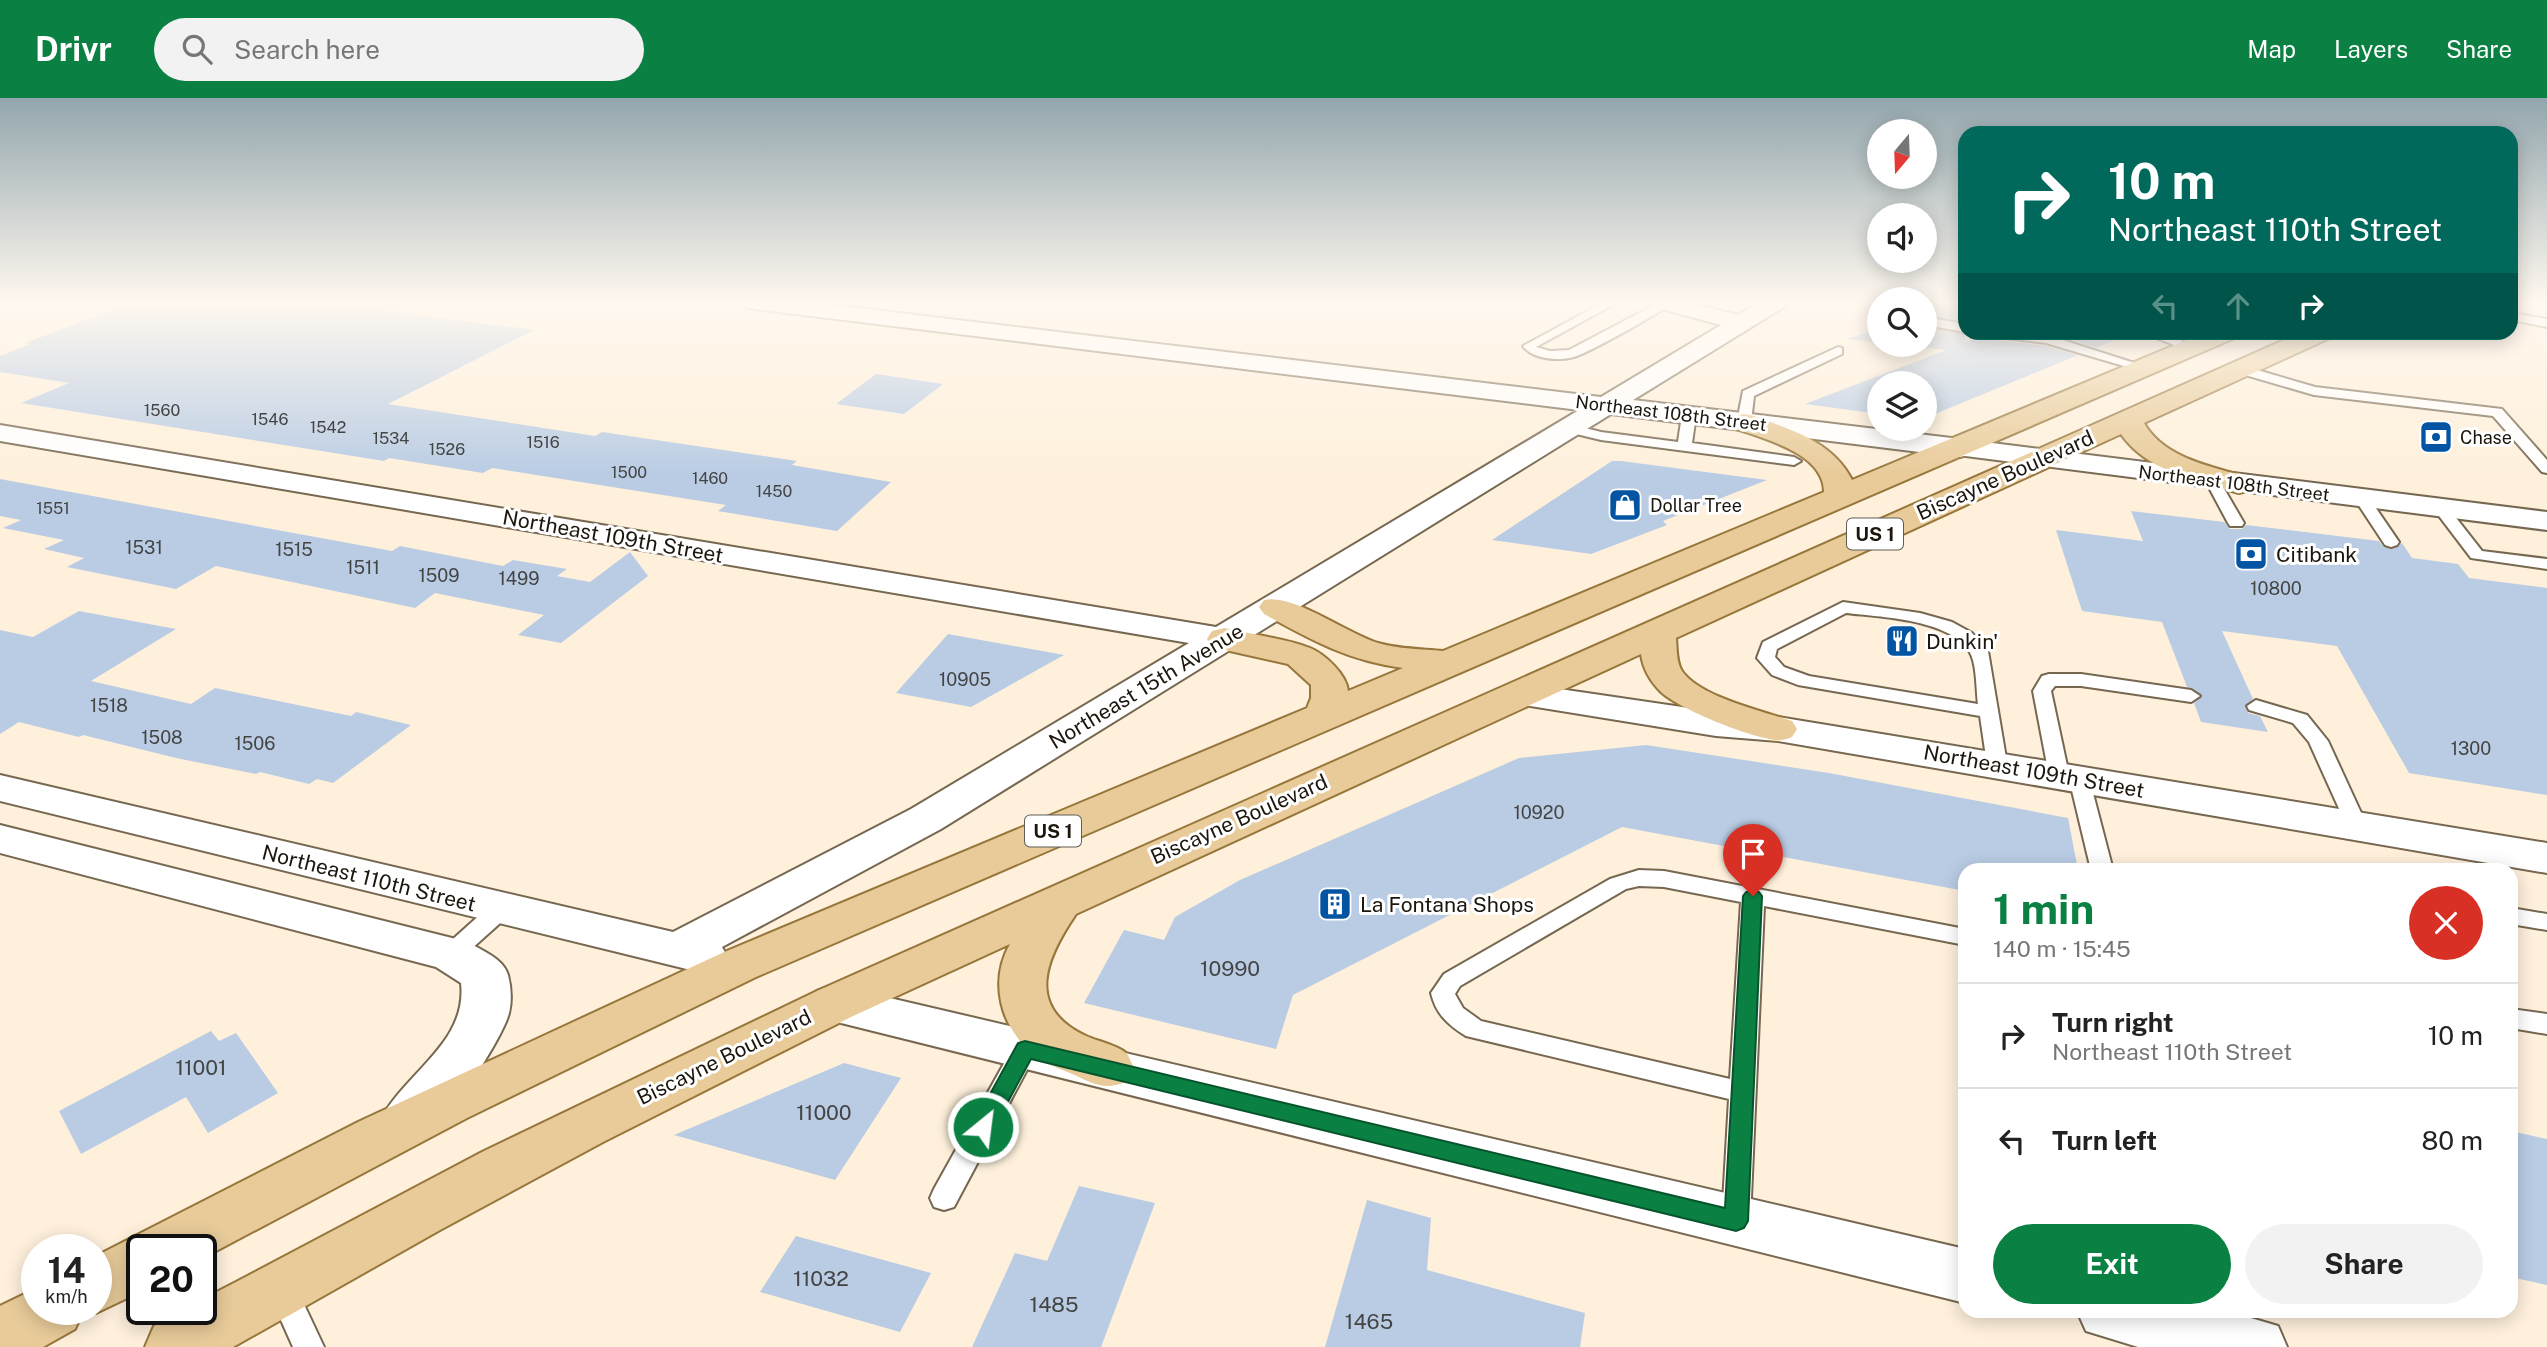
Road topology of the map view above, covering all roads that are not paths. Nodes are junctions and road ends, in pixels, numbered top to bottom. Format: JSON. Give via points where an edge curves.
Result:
{"nodes":[{"id":1,"x":1235,"y":360,"type":"edge"},
{"id":2,"x":1680,"y":360,"type":"edge"},
{"id":3,"x":1819,"y":360,"type":"edge"},
{"id":4,"x":2118,"y":360,"type":"edge"},
{"id":5,"x":2163,"y":360,"type":"edge"},
{"id":6,"x":2260,"y":360,"type":"edge"},
{"id":7,"x":2144,"y":368,"type":"junction"},
{"id":8,"x":2241,"y":369,"type":"junction"},
{"id":9,"x":1480,"y":390,"type":"junction"},
{"id":10,"x":1606,"y":405,"type":"junction"},
{"id":11,"x":1689,"y":415,"type":"junction"},
{"id":12,"x":2128,"y":420,"type":"junction"},
{"id":13,"x":1744,"y":422,"type":"junction"},
{"id":14,"x":1569,"y":428,"type":"junction"},
{"id":15,"x":0,"y":433,"type":"edge"},
{"id":16,"x":1684,"y":447,"type":"junction"},
{"id":17,"x":1960,"y":447,"type":"junction"},
{"id":18,"x":2040,"y":458,"type":"junction"},
{"id":19,"x":1794,"y":461,"type":"dead end"},
{"id":20,"x":2547,"y":468,"type":"edge"},
{"id":21,"x":2225,"y":482,"type":"junction"},
{"id":22,"x":1839,"y":498,"type":"junction"},
{"id":23,"x":2362,"y":498,"type":"junction"},
{"id":24,"x":2441,"y":508,"type":"junction"},
{"id":25,"x":2547,"y":521,"type":"edge"},
{"id":26,"x":2236,"y":523,"type":"dead end"},
{"id":27,"x":2391,"y":542,"type":"dead end"},
{"id":28,"x":2547,"y":564,"type":"edge"},
{"id":29,"x":1276,"y":607,"type":"junction"},
{"id":30,"x":1658,"y":632,"type":"junction"},
{"id":31,"x":1225,"y":639,"type":"junction"},
{"id":32,"x":1450,"y":663,"type":"junction"},
{"id":33,"x":1520,"y":694,"type":"junction"},
{"id":34,"x":2191,"y":696,"type":"dead end"},
{"id":35,"x":2256,"y":706,"type":"dead end"},
{"id":36,"x":1989,"y":712,"type":"junction"},
{"id":37,"x":1324,"y":717,"type":"junction"},
{"id":38,"x":1778,"y":729,"type":"junction"},
{"id":39,"x":1997,"y":764,"type":"junction"},
{"id":40,"x":2069,"y":777,"type":"junction"},
{"id":41,"x":0,"y":788,"type":"edge"},
{"id":42,"x":2357,"y":828,"type":"junction"},
{"id":43,"x":0,"y":839,"type":"edge"},
{"id":44,"x":2547,"y":858,"type":"edge"},
{"id":45,"x":2100,"y":863,"type":"edge"},
{"id":46,"x":1753,"y":896,"type":"junction"},
{"id":47,"x":1063,"y":899,"type":"junction"},
{"id":48,"x":500,"y":910,"type":"junction"},
{"id":49,"x":2518,"y":917,"type":"edge"},
{"id":50,"x":2547,"y":922,"type":"edge"},
{"id":51,"x":1958,"y":936,"type":"edge"},
{"id":52,"x":678,"y":950,"type":"junction"},
{"id":53,"x":451,"y":954,"type":"junction"},
{"id":54,"x":739,"y":965,"type":"junction"},
{"id":55,"x":834,"y":1004,"type":"junction"},
{"id":56,"x":2518,"y":1019,"type":"edge"},
{"id":57,"x":2547,"y":1024,"type":"edge"},
{"id":58,"x":1025,"y":1049,"type":"junction"},
{"id":59,"x":1108,"y":1068,"type":"junction"},
{"id":60,"x":1742,"y":1091,"type":"junction"},
{"id":61,"x":401,"y":1127,"type":"junction"},
{"id":62,"x":944,"y":1198,"type":"dead end"},
{"id":63,"x":1736,"y":1221,"type":"junction"},
{"id":64,"x":194,"y":1234,"type":"edge"},
{"id":65,"x":1958,"y":1274,"type":"edge"},
{"id":66,"x":281,"y":1287,"type":"junction"},
{"id":67,"x":2136,"y":1318,"type":"edge"},
{"id":68,"x":24,"y":1325,"type":"edge"},
{"id":69,"x":0,"y":1338,"type":"edge"},
{"id":70,"x":176,"y":1347,"type":"edge"},
{"id":71,"x":309,"y":1347,"type":"edge"},
{"id":72,"x":2256,"y":1347,"type":"edge"}],
"edges":[{"from":1,"to":9,"type":"street","name":"Northeast 108th Street"},
{"from":2,"to":10,"type":"street","name":"Northeast 15th Avenue"},
{"from":3,"to":13,"type":"lane","via":[[1748,394]]},
{"from":4,"to":7,"type":"lane"},
{"from":5,"to":7,"type":"main road","name":"Biscayne Boulevard","number":"US 1"},
{"from":6,"to":8,"type":"main road","name":"Biscayne Boulevard","number":"US 1"},
{"from":7,"to":17,"type":"main road","name":"Biscayne Boulevard","number":"US 1"},
{"from":8,"to":12,"type":"main road","name":"Biscayne Boulevard","number":"US 1"},
{"from":8,"to":20,"type":"lane","via":[[2314,391],[2497,412]]},
{"from":9,"to":10,"type":"street","name":"Northeast 108th Street"},
{"from":9,"to":14,"type":"street"},
{"from":10,"to":11,"type":"street","name":"Northeast 108th Street"},
{"from":10,"to":14,"type":"street","name":"Northeast 15th Avenue"},
{"from":11,"to":13,"type":"street","name":"Northeast 108th Street"},
{"from":11,"to":16,"type":"lane"},
{"from":12,"to":18,"type":"main road","name":"Biscayne Boulevard","number":"US 1"},
{"from":12,"to":21,"type":"main road","via":[[2144,445],[2164,458]]},
{"from":13,"to":17,"type":"street","name":"Northeast 108th Street"},
{"from":13,"to":22,"type":"main road","via":[[1827,462],[1838,477]]},
{"from":14,"to":16,"type":"lane"},
{"from":14,"to":29,"type":"street","name":"Northeast 15th Avenue"},
{"from":15,"to":31,"type":"street","name":"Northeast 109th Street"},
{"from":16,"to":19,"type":"lane"},
{"from":17,"to":18,"type":"street","name":"Northeast 108th Street"},
{"from":17,"to":22,"type":"main road","name":"Biscayne Boulevard","number":"US 1"},
{"from":18,"to":21,"type":"street","name":"Northeast 108th Street"},
{"from":18,"to":30,"type":"main road","name":"Biscayne Boulevard","number":"US 1"},
{"from":21,"to":23,"type":"street","name":"Northeast 108th Street"},
{"from":21,"to":26,"type":"lane"},
{"from":22,"to":32,"type":"main road","name":"Biscayne Boulevard","number":"US 1"},
{"from":23,"to":24,"type":"street","name":"Northeast 108th Street"},
{"from":23,"to":27,"type":"lane"},
{"from":24,"to":25,"type":"street","name":"Northeast 108th Street"},
{"from":24,"to":28,"type":"lane","via":[[2477,555]]},
{"from":29,"to":31,"type":"street","name":"Northeast 15th Avenue"},
{"from":29,"to":32,"type":"main road","via":[[1341,642],[1377,654]]},
{"from":30,"to":33,"type":"main road","name":"Biscayne Boulevard","number":"US 1"},
{"from":30,"to":38,"type":"main road","via":[[1664,672],[1685,691],[1721,710]]},
{"from":31,"to":37,"type":"main road","via":[[1300,656],[1329,682]]},
{"from":31,"to":52,"type":"street","name":"Northeast 15th Avenue","via":[[926,819]]},
{"from":32,"to":37,"type":"main road","name":"Biscayne Boulevard","number":"US 1"},
{"from":33,"to":38,"type":"street","name":"Northeast 109th Street"},
{"from":33,"to":47,"type":"main road","name":"Biscayne Boulevard","number":"US 1"},
{"from":34,"to":40,"type":"lane","via":[[2081,680],[2049,680],[2042,691]]},
{"from":35,"to":42,"type":"lane","via":[[2300,719],[2318,741]]},
{"from":36,"to":36,"type":"lane","via":[[1979,651],[1966,636],[1920,618],[1843,607],[1769,646],[1766,658],[1778,671],[1805,681]]},
{"from":36,"to":39,"type":"lane"},
{"from":37,"to":54,"type":"main road","name":"Biscayne Boulevard","number":"US 1"},
{"from":38,"to":39,"type":"street","name":"Northeast 109th Street"},
{"from":39,"to":40,"type":"street","name":"Northeast 109th Street"},
{"from":40,"to":42,"type":"street","name":"Northeast 109th Street"},
{"from":40,"to":45,"type":"lane"},
{"from":41,"to":48,"type":"street","name":"Northeast 110th Street"},
{"from":42,"to":44,"type":"street","name":"Northeast 109th Street"},
{"from":43,"to":53,"type":"street"},
{"from":46,"to":51,"type":"lane"},
{"from":46,"to":60,"type":"lane"},
{"from":46,"to":60,"type":"lane","via":[[1664,879],[1639,878],[1618,884],[1452,980],[1443,993],[1445,1006],[1475,1030]]},
{"from":47,"to":55,"type":"main road","name":"Biscayne Boulevard","number":"US 1"},
{"from":47,"to":59,"type":"main road","via":[[1020,970],[1023,1001],[1046,1037]]},
{"from":48,"to":52,"type":"street","name":"Northeast 110th Street"},
{"from":48,"to":53,"type":"lane"},
{"from":49,"to":50,"type":"lane"},
{"from":52,"to":54,"type":"street","name":"Northeast 110th Street"},
{"from":53,"to":61,"type":"street","via":[[484,974],[487,1004],[470,1044]]},
{"from":54,"to":61,"type":"main road","name":"Biscayne Boulevard","number":"US 1"},
{"from":55,"to":58,"type":"street"},
{"from":55,"to":66,"type":"main road","name":"Biscayne Boulevard","number":"US 1","via":[[509,1163]]},
{"from":56,"to":57,"type":"lane"},
{"from":58,"to":59,"type":"street"},
{"from":58,"to":62,"type":"lane"},
{"from":59,"to":63,"type":"street"},
{"from":60,"to":63,"type":"lane"},
{"from":61,"to":64,"type":"main road","name":"Biscayne Boulevard","number":"US 1"},
{"from":63,"to":65,"type":"street"},
{"from":66,"to":70,"type":"main road","name":"Biscayne Boulevard","number":"US 1"},
{"from":66,"to":71,"type":"lane"},
{"from":67,"to":72,"type":"street"},
{"from":68,"to":69,"type":"main road"}]}
